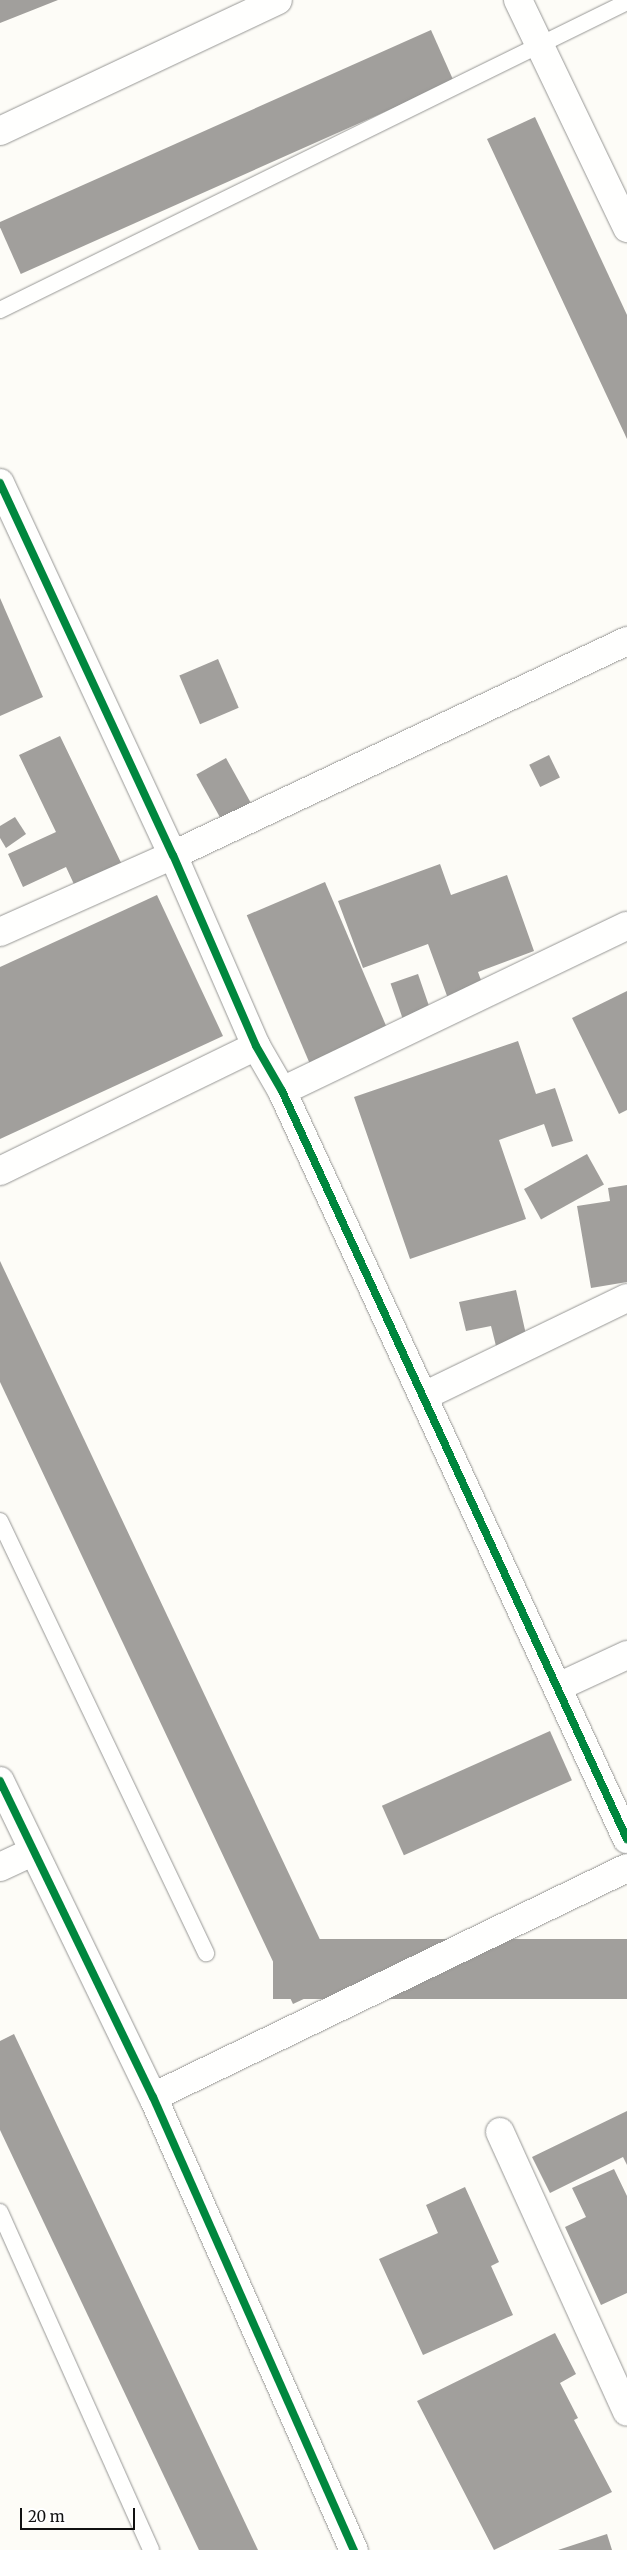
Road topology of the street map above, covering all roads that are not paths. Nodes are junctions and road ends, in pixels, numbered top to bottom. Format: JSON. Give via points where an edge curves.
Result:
{"nodes":[{"id":1,"x":278,"y":0,"type":"edge"},
{"id":2,"x":518,"y":0,"type":"edge"},
{"id":3,"x":627,"y":2,"type":"edge"},
{"id":4,"x":539,"y":44,"type":"junction"},
{"id":5,"x":0,"y":131,"type":"edge"},
{"id":6,"x":627,"y":228,"type":"edge"},
{"id":7,"x":0,"y":310,"type":"edge"},
{"id":8,"x":0,"y":483,"type":"edge"},
{"id":9,"x":627,"y":641,"type":"edge"},
{"id":10,"x":173,"y":855,"type":"junction"},
{"id":11,"x":627,"y":926,"type":"edge"},
{"id":12,"x":0,"y":932,"type":"edge"},
{"id":13,"x":256,"y":1046,"type":"junction"},
{"id":14,"x":282,"y":1091,"type":"junction"},
{"id":15,"x":0,"y":1171,"type":"edge"},
{"id":16,"x":627,"y":1298,"type":"edge"},
{"id":17,"x":424,"y":1396,"type":"junction"},
{"id":18,"x":0,"y":1521,"type":"edge"},
{"id":19,"x":627,"y":1655,"type":"edge"},
{"id":20,"x":558,"y":1687,"type":"junction"},
{"id":21,"x":0,"y":1781,"type":"edge"},
{"id":22,"x":627,"y":1839,"type":"edge"},
{"id":23,"x":32,"y":1852,"type":"junction"},
{"id":24,"x":0,"y":1867,"type":"edge"},
{"id":25,"x":627,"y":1868,"type":"edge"},
{"id":26,"x":206,"y":1953,"type":"dead end"},
{"id":27,"x":153,"y":2097,"type":"junction"},
{"id":28,"x":500,"y":2132,"type":"dead end"},
{"id":29,"x":0,"y":2212,"type":"edge"},
{"id":30,"x":627,"y":2412,"type":"edge"},
{"id":31,"x":151,"y":2550,"type":"edge"},
{"id":32,"x":354,"y":2550,"type":"edge"}],
"edges":[{"from":1,"to":5,"type":"street"},
{"from":2,"to":4,"type":"street"},
{"from":3,"to":4,"type":"lane"},
{"from":4,"to":6,"type":"street"},
{"from":4,"to":7,"type":"lane"},
{"from":8,"to":10,"type":"street"},
{"from":9,"to":10,"type":"street"},
{"from":10,"to":12,"type":"street"},
{"from":10,"to":13,"type":"street"},
{"from":11,"to":14,"type":"street"},
{"from":13,"to":14,"type":"street"},
{"from":13,"to":15,"type":"street"},
{"from":14,"to":17,"type":"street"},
{"from":16,"to":17,"type":"street"},
{"from":17,"to":20,"type":"street"},
{"from":18,"to":26,"type":"lane"},
{"from":19,"to":20,"type":"street"},
{"from":20,"to":22,"type":"street"},
{"from":21,"to":23,"type":"street"},
{"from":23,"to":24,"type":"street"},
{"from":23,"to":27,"type":"street"},
{"from":25,"to":27,"type":"street"},
{"from":27,"to":32,"type":"street"},
{"from":28,"to":30,"type":"street"},
{"from":29,"to":31,"type":"lane"}]}
